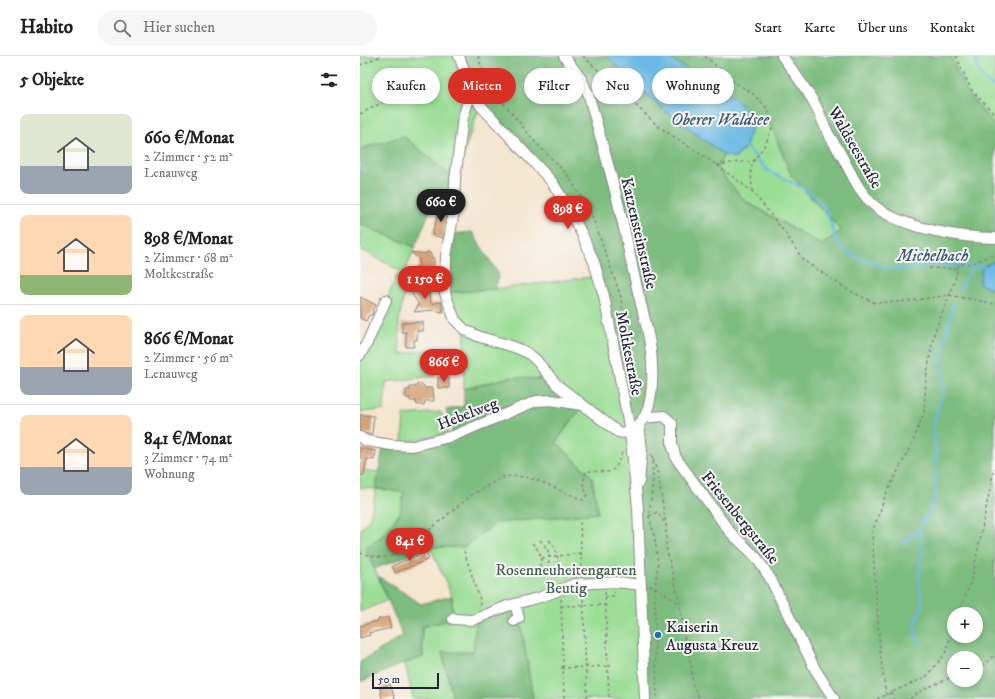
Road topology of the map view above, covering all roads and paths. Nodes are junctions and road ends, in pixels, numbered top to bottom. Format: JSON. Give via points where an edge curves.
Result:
{"nodes":[{"id":1,"x":381,"y":56,"type":"edge"},
{"id":2,"x":459,"y":56,"type":"edge"},
{"id":3,"x":564,"y":56,"type":"edge"},
{"id":4,"x":583,"y":56,"type":"edge"},
{"id":5,"x":705,"y":56,"type":"edge"},
{"id":6,"x":782,"y":56,"type":"edge"},
{"id":7,"x":956,"y":56,"type":"edge"},
{"id":8,"x":360,"y":65,"type":"edge"},
{"id":9,"x":464,"y":68,"type":"edge"},
{"id":10,"x":379,"y":104,"type":"edge"},
{"id":11,"x":467,"y":104,"type":"edge"},
{"id":12,"x":479,"y":104,"type":"edge"},
{"id":13,"x":360,"y":114,"type":"edge"},
{"id":14,"x":995,"y":115,"type":"edge"},
{"id":15,"x":753,"y":162,"type":"junction"},
{"id":16,"x":717,"y":165,"type":"junction"},
{"id":17,"x":752,"y":192,"type":"junction"},
{"id":18,"x":995,"y":238,"type":"edge"},
{"id":19,"x":995,"y":254,"type":"edge"},
{"id":20,"x":928,"y":268,"type":"dead end"},
{"id":21,"x":958,"y":269,"type":"junction"},
{"id":22,"x":949,"y":295,"type":"junction"},
{"id":23,"x":386,"y":300,"type":"dead end"},
{"id":24,"x":995,"y":304,"type":"edge"},
{"id":25,"x":360,"y":355,"type":"edge"},
{"id":26,"x":583,"y":406,"type":"junction"},
{"id":27,"x":641,"y":421,"type":"junction"},
{"id":28,"x":630,"y":431,"type":"junction"},
{"id":29,"x":360,"y":437,"type":"edge"},
{"id":30,"x":642,"y":450,"type":"junction"},
{"id":31,"x":622,"y":453,"type":"dead end"},
{"id":32,"x":652,"y":454,"type":"junction"},
{"id":33,"x":995,"y":468,"type":"edge"},
{"id":34,"x":638,"y":508,"type":"junction"},
{"id":35,"x":649,"y":516,"type":"junction"},
{"id":36,"x":580,"y":522,"type":"dead end"},
{"id":37,"x":666,"y":525,"type":"junction"},
{"id":38,"x":540,"y":540,"type":"dead end"},
{"id":39,"x":550,"y":540,"type":"dead end"},
{"id":40,"x":532,"y":543,"type":"dead end"},
{"id":41,"x":464,"y":551,"type":"dead end"},
{"id":42,"x":360,"y":552,"type":"edge"},
{"id":43,"x":581,"y":553,"type":"junction"},
{"id":44,"x":558,"y":555,"type":"junction"},
{"id":45,"x":550,"y":557,"type":"junction"},
{"id":46,"x":542,"y":558,"type":"junction"},
{"id":47,"x":555,"y":569,"type":"dead end"},
{"id":48,"x":538,"y":570,"type":"dead end"},
{"id":49,"x":546,"y":572,"type":"dead end"},
{"id":50,"x":582,"y":582,"type":"junction"},
{"id":51,"x":605,"y":582,"type":"junction"},
{"id":52,"x":644,"y":585,"type":"junction"},
{"id":53,"x":655,"y":587,"type":"junction"},
{"id":54,"x":561,"y":589,"type":"junction"},
{"id":55,"x":515,"y":604,"type":"junction"},
{"id":56,"x":680,"y":604,"type":"junction"},
{"id":57,"x":584,"y":605,"type":"junction"},
{"id":58,"x":605,"y":605,"type":"junction"},
{"id":59,"x":560,"y":606,"type":"junction"},
{"id":60,"x":961,"y":607,"type":"edge"},
{"id":61,"x":480,"y":617,"type":"junction"},
{"id":62,"x":452,"y":619,"type":"dead end"},
{"id":63,"x":514,"y":621,"type":"dead end"},
{"id":64,"x":949,"y":643,"type":"edge"},
{"id":65,"x":995,"y":654,"type":"edge"},
{"id":66,"x":983,"y":665,"type":"edge"},
{"id":67,"x":611,"y":666,"type":"dead end"},
{"id":68,"x":585,"y":667,"type":"junction"},
{"id":69,"x":608,"y":667,"type":"junction"},
{"id":70,"x":562,"y":668,"type":"junction"},
{"id":71,"x":947,"y":679,"type":"edge"},
{"id":72,"x":892,"y":692,"type":"junction"},
{"id":73,"x":886,"y":695,"type":"junction"},
{"id":74,"x":564,"y":699,"type":"edge"},
{"id":75,"x":587,"y":699,"type":"edge"},
{"id":76,"x":609,"y":699,"type":"edge"},
{"id":77,"x":645,"y":699,"type":"edge"},
{"id":78,"x":657,"y":699,"type":"edge"},
{"id":79,"x":700,"y":699,"type":"edge"},
{"id":80,"x":834,"y":699,"type":"edge"},
{"id":81,"x":877,"y":699,"type":"edge"},
{"id":82,"x":894,"y":699,"type":"edge"},
{"id":83,"x":910,"y":699,"type":"edge"}],
"edges":[{"from":1,"to":8,"type":"path"},
{"from":2,"to":9,"type":"street","name":"Moltkestraße"},
{"from":3,"to":27,"type":"street","name":"Katzensteinstraße","via":[[582,80],[589,96],[622,218],[648,332],[652,366],[650,399]]},
{"from":4,"to":16,"type":"path","via":[[659,127]]},
{"from":5,"to":15,"type":"path","via":[[734,82],[751,92],[768,109],[772,128],[766,144]]},
{"from":6,"to":18,"type":"street","name":"Waldseestraße","via":[[816,106],[859,188],[875,207],[887,215],[922,228],[980,238]]},
{"from":7,"to":14,"type":"path","via":[[972,89]]},
{"from":10,"to":13,"type":"path"},
{"from":11,"to":26,"type":"street","name":"Hebelweg","via":[[463,117],[454,211],[446,256],[445,293],[455,320],[465,330],[480,337],[528,353],[557,385]]},
{"from":12,"to":28,"type":"street","name":"Moltkestraße","via":[[552,182],[582,234],[604,296]]},
{"from":15,"to":16,"type":"path"},
{"from":15,"to":17,"type":"path"},
{"from":16,"to":17,"type":"path"},
{"from":17,"to":22,"type":"path","via":[[803,260],[848,290],[875,303]]},
{"from":19,"to":21,"type":"path","via":[[970,264],[959,265]]},
{"from":20,"to":21,"type":"path"},
{"from":21,"to":22,"type":"path"},
{"from":22,"to":24,"type":"path"},
{"from":22,"to":73,"type":"path","via":[[934,334],[926,379],[924,412],[912,444],[886,494],[872,533],[880,652]]},
{"from":23,"to":25,"type":"street"},
{"from":26,"to":28,"type":"street","name":"Hebelweg","via":[[618,432]]},
{"from":26,"to":29,"type":"street","name":"Hebelweg","via":[[551,400],[536,401],[453,436],[413,446],[366,441]]},
{"from":27,"to":28,"type":"street"},
{"from":27,"to":30,"type":"street","name":"Katzensteinstraße"},
{"from":27,"to":80,"type":"street","name":"Friesenbergstraße","via":[[664,416],[672,422],[672,444],[676,458],[730,532],[756,558],[770,578],[815,669]]},
{"from":28,"to":34,"type":"street","name":"Moltkestraße"},
{"from":30,"to":32,"type":"path"},
{"from":30,"to":34,"type":"street","name":"Katzensteinstraße"},
{"from":31,"to":42,"type":"path","via":[[616,467],[610,472],[586,471],[583,484],[587,495],[583,500],[540,481],[505,476],[473,494],[412,544],[390,557],[377,557]]},
{"from":32,"to":35,"type":"path","via":[[653,480]]},
{"from":32,"to":37,"type":"path","via":[[658,474]]},
{"from":33,"to":60,"type":"path","via":[[973,574]]},
{"from":34,"to":52,"type":"street","name":"Moltkestraße"},
{"from":35,"to":37,"type":"path","via":[[657,512]]},
{"from":35,"to":53,"type":"path","via":[[658,564]]},
{"from":36,"to":43,"type":"path"},
{"from":37,"to":56,"type":"path","via":[[666,547]]},
{"from":38,"to":45,"type":"path","via":[[547,547]]},
{"from":39,"to":44,"type":"path"},
{"from":40,"to":46,"type":"path"},
{"from":41,"to":61,"type":"path","via":[[480,600]]},
{"from":43,"to":44,"type":"path"},
{"from":43,"to":50,"type":"path"},
{"from":44,"to":45,"type":"path"},
{"from":44,"to":47,"type":"path"},
{"from":45,"to":46,"type":"path"},
{"from":45,"to":49,"type":"path"},
{"from":46,"to":48,"type":"path"},
{"from":50,"to":51,"type":"street"},
{"from":50,"to":54,"type":"street"},
{"from":50,"to":57,"type":"path"},
{"from":51,"to":52,"type":"street"},
{"from":51,"to":58,"type":"path"},
{"from":52,"to":53,"type":"path"},
{"from":52,"to":77,"type":"street","name":"Moltkestraße"},
{"from":53,"to":56,"type":"path"},
{"from":53,"to":78,"type":"path"},
{"from":54,"to":55,"type":"street"},
{"from":54,"to":59,"type":"path"},
{"from":55,"to":61,"type":"street"},
{"from":55,"to":63,"type":"street","via":[[519,618]]},
{"from":56,"to":79,"type":"path","via":[[693,686]]},
{"from":57,"to":58,"type":"path"},
{"from":57,"to":59,"type":"path"},
{"from":57,"to":68,"type":"path"},
{"from":58,"to":69,"type":"path"},
{"from":59,"to":70,"type":"path"},
{"from":61,"to":62,"type":"street","via":[[472,620]]},
{"from":64,"to":72,"type":"path","via":[[945,654],[926,677]]},
{"from":65,"to":66,"type":"path"},
{"from":67,"to":69,"type":"path"},
{"from":68,"to":69,"type":"path"},
{"from":68,"to":70,"type":"path"},
{"from":68,"to":75,"type":"path"},
{"from":69,"to":76,"type":"path"},
{"from":70,"to":74,"type":"path"},
{"from":71,"to":83,"type":"path","via":[[922,690]]},
{"from":72,"to":73,"type":"path"},
{"from":72,"to":82,"type":"path"},
{"from":73,"to":81,"type":"path"}]}
